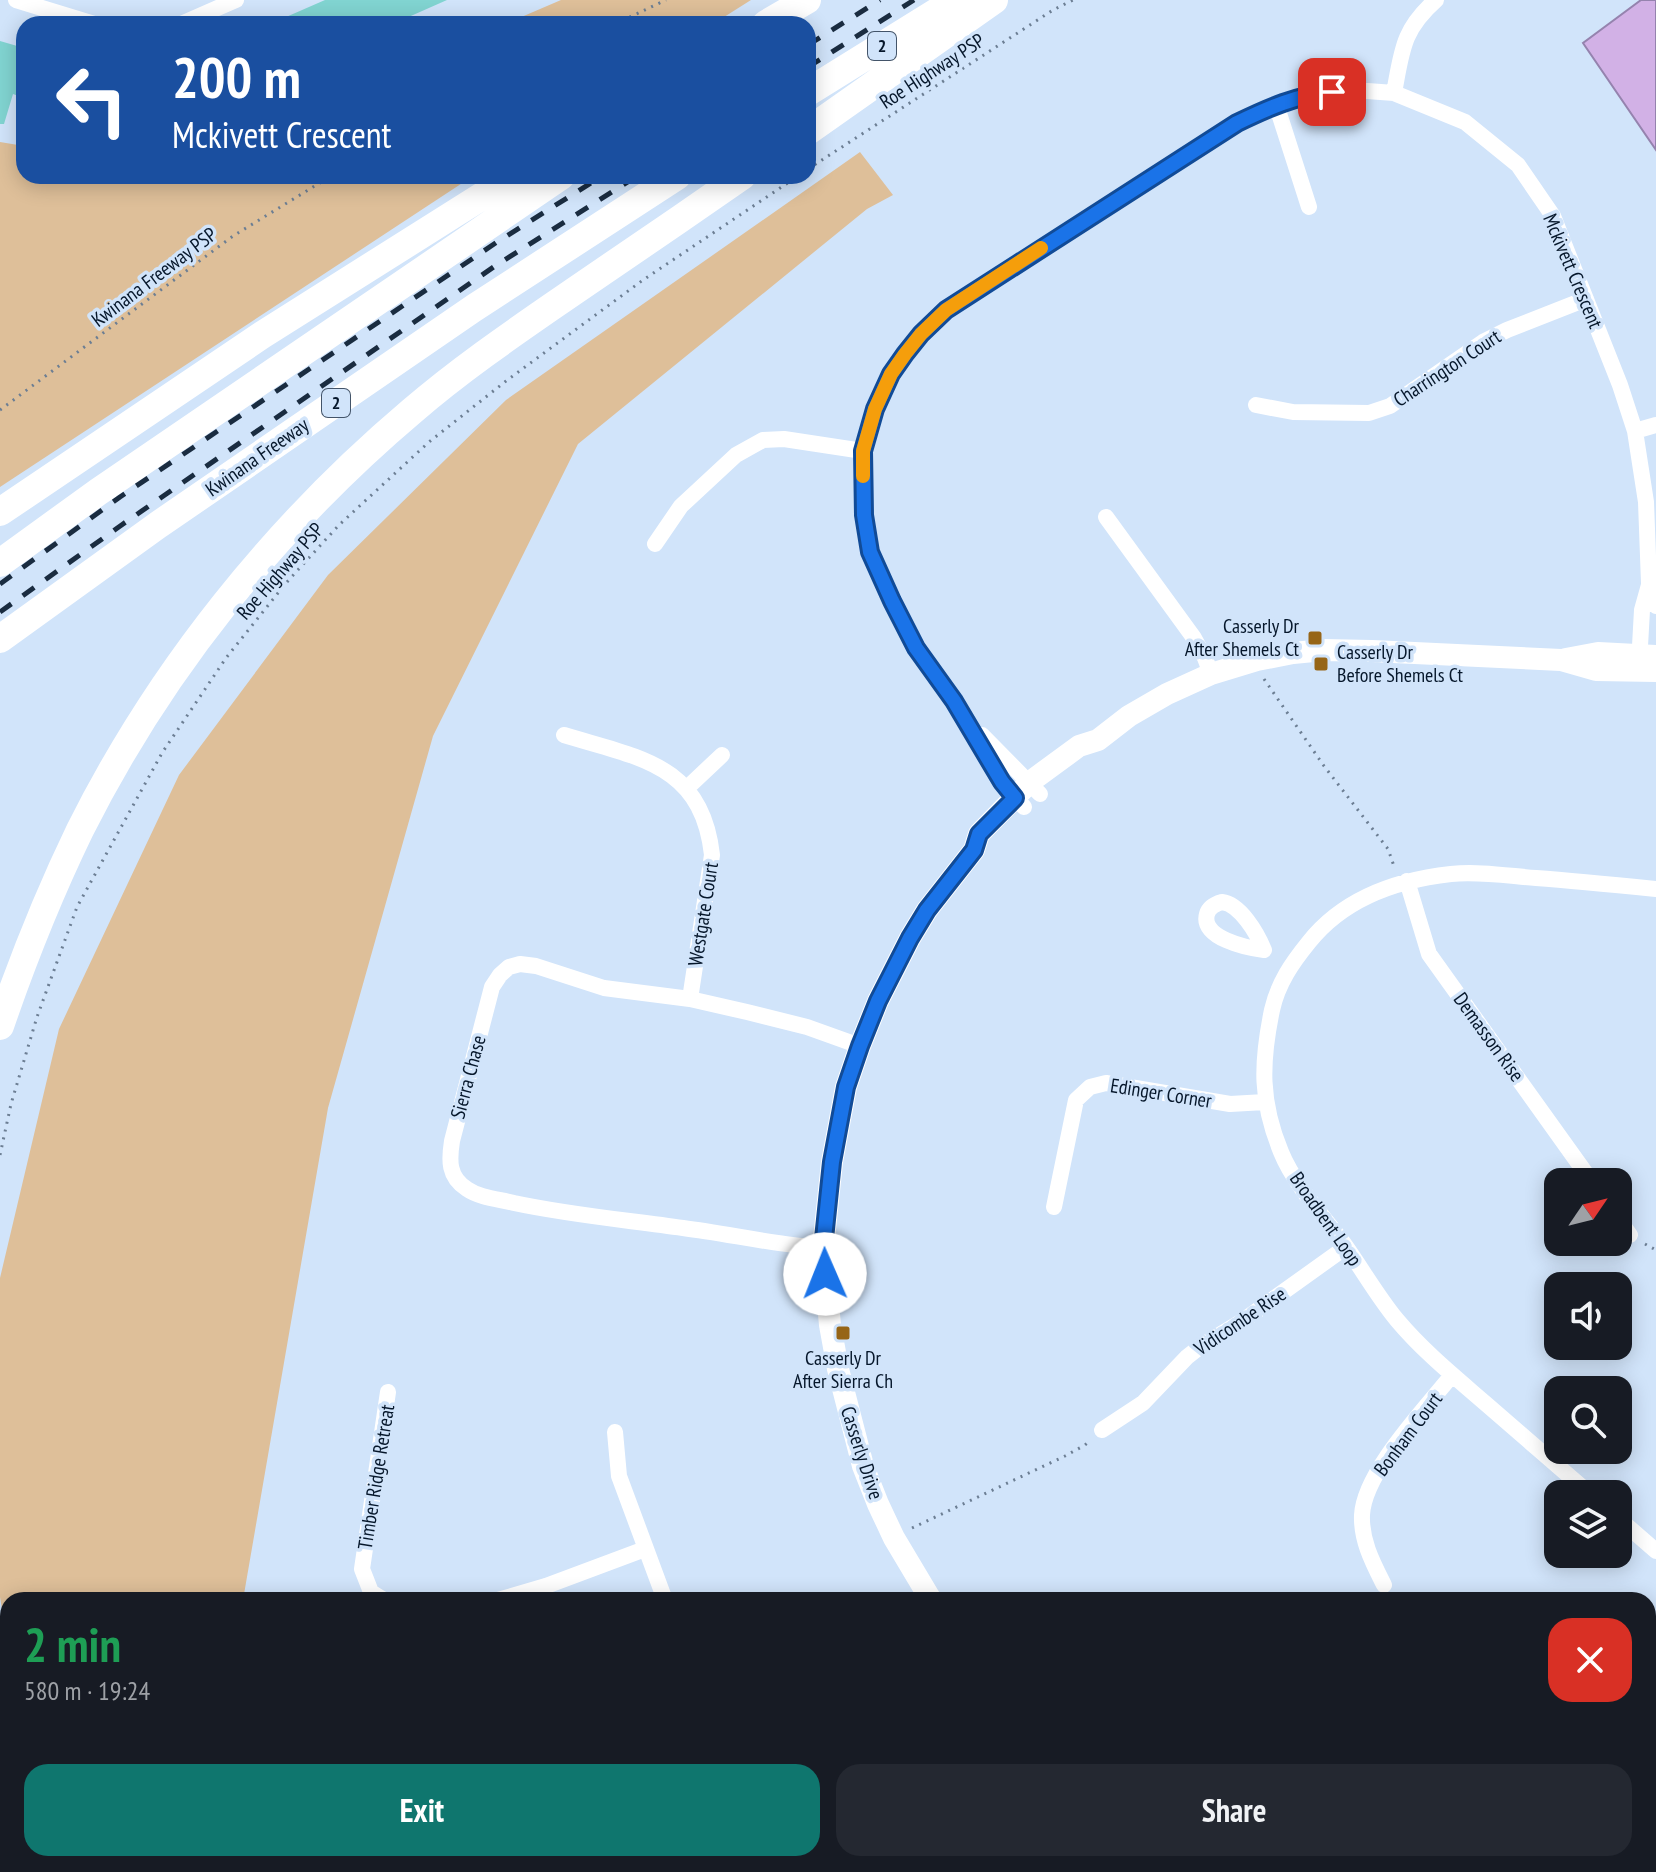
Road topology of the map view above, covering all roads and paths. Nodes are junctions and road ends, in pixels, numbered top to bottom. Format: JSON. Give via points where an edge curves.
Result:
{"nodes":[{"id":1,"x":16,"y":0,"type":"edge"},
{"id":2,"x":236,"y":0,"type":"edge"},
{"id":3,"x":666,"y":0,"type":"edge"},
{"id":4,"x":807,"y":0,"type":"edge"},
{"id":5,"x":828,"y":0,"type":"edge"},
{"id":6,"x":956,"y":0,"type":"edge"},
{"id":7,"x":994,"y":0,"type":"edge"},
{"id":8,"x":1073,"y":0,"type":"edge"},
{"id":9,"x":1436,"y":0,"type":"edge"},
{"id":10,"x":68,"y":16,"type":"edge"},
{"id":11,"x":199,"y":16,"type":"edge"},
{"id":12,"x":632,"y":16,"type":"edge"},
{"id":13,"x":780,"y":16,"type":"edge"},
{"id":14,"x":803,"y":16,"type":"edge"},
{"id":15,"x":816,"y":87,"type":"edge"},
{"id":16,"x":1394,"y":93,"type":"junction"},
{"id":17,"x":1276,"y":104,"type":"junction"},
{"id":18,"x":816,"y":125,"type":"edge"},
{"id":19,"x":816,"y":164,"type":"edge"},
{"id":20,"x":318,"y":184,"type":"edge"},
{"id":21,"x":501,"y":184,"type":"edge"},
{"id":22,"x":549,"y":184,"type":"edge"},
{"id":23,"x":665,"y":184,"type":"edge"},
{"id":24,"x":730,"y":184,"type":"edge"},
{"id":25,"x":786,"y":184,"type":"edge"},
{"id":26,"x":1309,"y":207,"type":"dead end"},
{"id":27,"x":1586,"y":299,"type":"junction"},
{"id":28,"x":1256,"y":405,"type":"dead end"},
{"id":29,"x":0,"y":410,"type":"edge"},
{"id":30,"x":1656,"y":425,"type":"edge"},
{"id":31,"x":1635,"y":431,"type":"junction"},
{"id":32,"x":863,"y":451,"type":"junction"},
{"id":33,"x":0,"y":512,"type":"edge"},
{"id":34,"x":1106,"y":517,"type":"dead end"},
{"id":35,"x":655,"y":544,"type":"dead end"},
{"id":36,"x":0,"y":563,"type":"edge"},
{"id":37,"x":1649,"y":583,"type":"junction"},
{"id":38,"x":1656,"y":606,"type":"edge"},
{"id":39,"x":0,"y":639,"type":"edge"},
{"id":40,"x":1257,"y":660,"type":"junction"},
{"id":41,"x":1647,"y":664,"type":"edge"},
{"id":42,"x":1211,"y":674,"type":"junction"},
{"id":43,"x":564,"y":735,"type":"dead end"},
{"id":44,"x":722,"y":755,"type":"dead end"},
{"id":45,"x":687,"y":788,"type":"junction"},
{"id":46,"x":1027,"y":795,"type":"junction"},
{"id":47,"x":1404,"y":882,"type":"junction"},
{"id":48,"x":1656,"y":889,"type":"edge"},
{"id":49,"x":1264,"y":950,"type":"dead end"},
{"id":50,"x":1289,"y":967,"type":"junction"},
{"id":51,"x":690,"y":999,"type":"junction"},
{"id":52,"x":0,"y":1026,"type":"edge"},
{"id":53,"x":860,"y":1046,"type":"junction"},
{"id":54,"x":1265,"y":1102,"type":"junction"},
{"id":55,"x":0,"y":1155,"type":"edge"},
{"id":56,"x":1582,"y":1168,"type":"edge"},
{"id":57,"x":1054,"y":1207,"type":"dead end"},
{"id":58,"x":1346,"y":1247,"type":"junction"},
{"id":59,"x":823,"y":1248,"type":"junction"},
{"id":60,"x":1452,"y":1375,"type":"junction"},
{"id":61,"x":388,"y":1392,"type":"dead end"},
{"id":62,"x":1102,"y":1430,"type":"joint"},
{"id":63,"x":615,"y":1432,"type":"dead end"},
{"id":64,"x":1574,"y":1480,"type":"edge"},
{"id":65,"x":908,"y":1530,"type":"dead end"},
{"id":66,"x":1632,"y":1530,"type":"edge"},
{"id":67,"x":645,"y":1549,"type":"junction"},
{"id":68,"x":1656,"y":1551,"type":"edge"},
{"id":69,"x":1384,"y":1585,"type":"dead end"},
{"id":70,"x":371,"y":1592,"type":"edge"},
{"id":71,"x":525,"y":1592,"type":"edge"},
{"id":72,"x":662,"y":1592,"type":"edge"},
{"id":73,"x":926,"y":1592,"type":"edge"}],
"edges":[{"from":1,"to":10,"type":"street"},
{"from":2,"to":11,"type":"street"},
{"from":3,"to":12,"type":"path"},
{"from":4,"to":13,"type":"highway"},
{"from":5,"to":14,"type":"highway"},
{"from":6,"to":15,"type":"highway","number":"2"},
{"from":7,"to":18,"type":"highway"},
{"from":8,"to":19,"type":"path","name":"Roe Highway PSP"},
{"from":9,"to":16,"type":"street","via":[[1404,40]]},
{"from":16,"to":17,"type":"street","name":"Mckivett Crescent","via":[[1309,94]]},
{"from":16,"to":27,"type":"street","name":"Mckivett Crescent","via":[[1465,122],[1518,165],[1553,216]]},
{"from":17,"to":26,"type":"street"},
{"from":17,"to":32,"type":"street","name":"Mckivett Crescent","via":[[1237,123],[946,310],[891,374]]},
{"from":20,"to":29,"type":"path","name":"Kwinana Freeway PSP","via":[[233,236]]},
{"from":21,"to":33,"type":"highway","via":[[262,335]]},
{"from":22,"to":36,"type":"highway"},
{"from":23,"to":39,"type":"highway","name":"Kwinana Freeway","number":"2","via":[[447,326]]},
{"from":24,"to":52,"type":"highway","via":[[455,376],[353,463],[261,561],[163,689],[107,780],[37,925]]},
{"from":25,"to":55,"type":"path","name":"Roe Highway PSP","via":[[643,280],[451,424],[339,525],[286,583],[226,658],[162,753],[77,907],[37,1017]]},
{"from":27,"to":28,"type":"street","name":"Charrington Court","via":[[1483,342],[1390,406],[1369,413],[1293,412]]},
{"from":27,"to":31,"type":"street","name":"Mckivett Crescent"},
{"from":30,"to":31,"type":"street"},
{"from":31,"to":37,"type":"street","name":"Mckivett Crescent","via":[[1646,502]]},
{"from":32,"to":35,"type":"street","via":[[763,440],[736,455],[681,506]]},
{"from":32,"to":46,"type":"street","name":"Mckivett Crescent","via":[[870,552],[892,601],[1002,782]]},
{"from":34,"to":42,"type":"street","via":[[1194,638]]},
{"from":37,"to":38,"type":"street","name":"Mckivett Crescent"},
{"from":37,"to":41,"type":"street","name":"Mckivett Crescent","via":[[1642,610]]},
{"from":40,"to":41,"type":"street","name":"Casserly Drive","via":[[1324,650],[1561,660],[1596,670]]},
{"from":40,"to":42,"type":"street","name":"Casserly Drive"},
{"from":40,"to":47,"type":"path","via":[[1263,677],[1324,766],[1388,849]]},
{"from":42,"to":46,"type":"street","name":"Casserly Drive","via":[[1149,703],[1098,740],[1088,756]]},
{"from":43,"to":45,"type":"street","name":"Westgate Court","via":[[662,768]]},
{"from":44,"to":45,"type":"street"},
{"from":45,"to":51,"type":"street","name":"Westgate Court","via":[[701,808],[712,855]]},
{"from":46,"to":53,"type":"street","name":"Casserly Drive","via":[[927,910]]},
{"from":47,"to":48,"type":"street","name":"Broadbent Loop","via":[[1454,873]]},
{"from":47,"to":50,"type":"street","name":"Broadbent Loop","via":[[1364,896],[1341,911]]},
{"from":47,"to":56,"type":"street","name":"Demasson Rise","via":[[1429,954]]},
{"from":49,"to":50,"type":"street"},
{"from":50,"to":54,"type":"street","name":"Broadbent Loop","via":[[1276,994],[1267,1036]]},
{"from":51,"to":53,"type":"street","name":"Sierra Chase","via":[[807,1027]]},
{"from":51,"to":59,"type":"street","name":"Sierra Chase","via":[[604,988],[536,966],[509,967],[492,987],[452,1141],[453,1175],[483,1196],[538,1208]]},
{"from":53,"to":59,"type":"street","name":"Casserly Drive","via":[[832,1162]]},
{"from":54,"to":57,"type":"street","name":"Edinger Corner","via":[[1230,1104],[1106,1083],[1090,1087],[1076,1100]]},
{"from":54,"to":58,"type":"street","name":"Broadbent Loop","via":[[1281,1154]]},
{"from":58,"to":60,"type":"street","name":"Broadbent Loop","via":[[1396,1319]]},
{"from":58,"to":62,"type":"street","name":"Vidicombe Rise","via":[[1201,1346],[1143,1403]]},
{"from":59,"to":73,"type":"street","name":"Casserly Drive","via":[[838,1369],[863,1466],[894,1538]]},
{"from":60,"to":64,"type":"street","name":"Broadbent Loop"},
{"from":60,"to":69,"type":"street","name":"Bonham Court","via":[[1383,1462],[1368,1490],[1363,1534]]},
{"from":61,"to":70,"type":"street","name":"Timber Ridge Retreat","via":[[362,1569]]},
{"from":62,"to":65,"type":"path","via":[[1085,1445]]},
{"from":63,"to":67,"type":"street","via":[[619,1476]]},
{"from":66,"to":68,"type":"street"},
{"from":67,"to":71,"type":"street"},
{"from":67,"to":72,"type":"street"}]}
